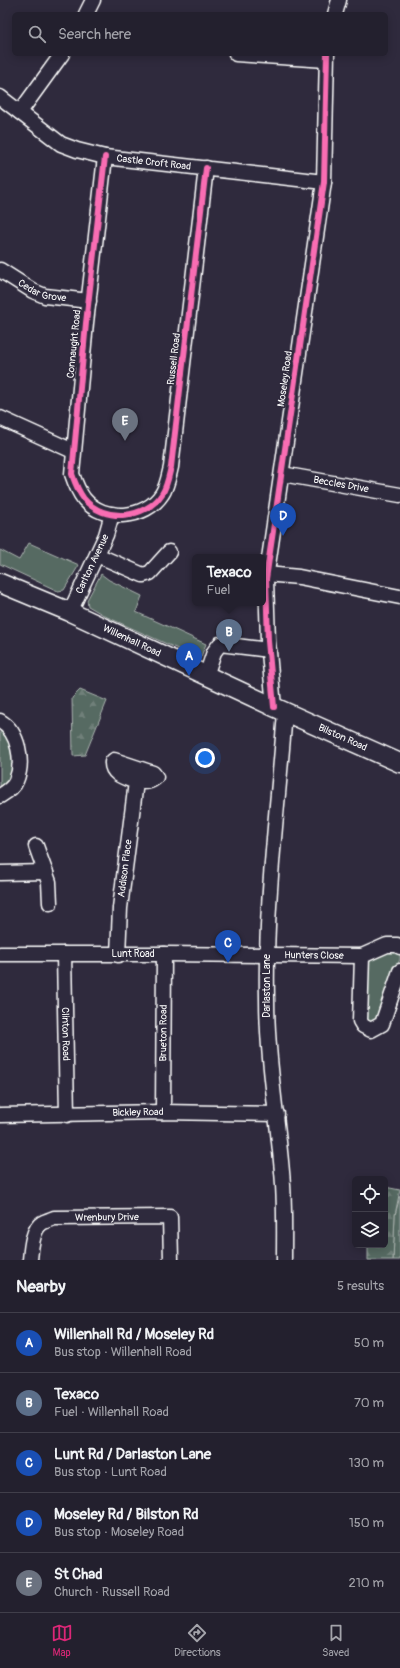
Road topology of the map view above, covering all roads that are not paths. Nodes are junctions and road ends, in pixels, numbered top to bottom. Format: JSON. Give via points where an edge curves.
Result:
{"nodes":[{"id":1,"x":93,"y":0,"type":"edge"},
{"id":2,"x":339,"y":0,"type":"edge"},
{"id":3,"x":87,"y":12,"type":"edge"},
{"id":4,"x":336,"y":12,"type":"edge"},
{"id":5,"x":61,"y":56,"type":"edge"},
{"id":6,"x":297,"y":56,"type":"edge"},
{"id":7,"x":327,"y":57,"type":"edge"},
{"id":8,"x":0,"y":97,"type":"edge"},
{"id":9,"x":20,"y":112,"type":"junction"},
{"id":10,"x":105,"y":157,"type":"junction"},
{"id":11,"x":206,"y":168,"type":"junction"},
{"id":12,"x":324,"y":182,"type":"junction"},
{"id":13,"x":0,"y":270,"type":"edge"},
{"id":14,"x":89,"y":301,"type":"junction"},
{"id":15,"x":0,"y":418,"type":"edge"},
{"id":16,"x":73,"y":451,"type":"junction"},
{"id":17,"x":282,"y":474,"type":"junction"},
{"id":18,"x":400,"y":495,"type":"edge"},
{"id":19,"x":112,"y":514,"type":"junction"},
{"id":20,"x":169,"y":552,"type":"dead end"},
{"id":21,"x":97,"y":555,"type":"junction"},
{"id":22,"x":266,"y":574,"type":"junction"},
{"id":23,"x":0,"y":583,"type":"edge"},
{"id":24,"x":400,"y":597,"type":"edge"},
{"id":25,"x":70,"y":612,"type":"junction"},
{"id":26,"x":269,"y":650,"type":"junction"},
{"id":27,"x":206,"y":676,"type":"junction"},
{"id":28,"x":280,"y":709,"type":"junction"},
{"id":29,"x":0,"y":721,"type":"edge"},
{"id":30,"x":400,"y":763,"type":"edge"},
{"id":31,"x":136,"y":782,"type":"dead end"},
{"id":32,"x":0,"y":796,"type":"edge"},
{"id":33,"x":36,"y":846,"type":"dead end"},
{"id":34,"x":46,"y":872,"type":"junction"},
{"id":35,"x":0,"y":873,"type":"edge"},
{"id":36,"x":50,"y":903,"type":"dead end"},
{"id":37,"x":400,"y":947,"type":"edge"},
{"id":38,"x":0,"y":954,"type":"edge"},
{"id":39,"x":64,"y":954,"type":"junction"},
{"id":40,"x":164,"y":954,"type":"junction"},
{"id":41,"x":267,"y":954,"type":"junction"},
{"id":42,"x":118,"y":955,"type":"junction"},
{"id":43,"x":362,"y":956,"type":"junction"},
{"id":44,"x":400,"y":971,"type":"edge"},
{"id":45,"x":163,"y":1112,"type":"junction"},
{"id":46,"x":277,"y":1114,"type":"junction"},
{"id":47,"x":0,"y":1115,"type":"edge"},
{"id":48,"x":67,"y":1115,"type":"junction"},
{"id":49,"x":30,"y":1260,"type":"edge"},
{"id":50,"x":170,"y":1260,"type":"edge"},
{"id":51,"x":284,"y":1260,"type":"edge"}],
"edges":[{"from":1,"to":3,"type":"street"},
{"from":2,"to":4,"type":"street"},
{"from":5,"to":9,"type":"street"},
{"from":6,"to":7,"type":"street"},
{"from":7,"to":12,"type":"street","name":"Moseley Road"},
{"from":8,"to":9,"type":"street","name":"Castle Croft Road"},
{"from":9,"to":10,"type":"street","name":"Castle Croft Road","via":[[61,144]]},
{"from":10,"to":11,"type":"street","name":"Castle Croft Road"},
{"from":10,"to":14,"type":"street","name":"Connaught Road"},
{"from":11,"to":12,"type":"street","name":"Castle Croft Road"},
{"from":11,"to":19,"type":"street","name":"Russell Road","via":[[171,467],[163,493],[155,503],[147,509],[125,516]]},
{"from":12,"to":17,"type":"street","name":"Moseley Road"},
{"from":13,"to":14,"type":"street","name":"Cedar Grove","via":[[45,296]]},
{"from":14,"to":16,"type":"street","name":"Connaught Road"},
{"from":15,"to":16,"type":"street"},
{"from":16,"to":19,"type":"street","name":"Connaught Road","via":[[72,474],[84,500]]},
{"from":17,"to":18,"type":"street","name":"Beccles Drive"},
{"from":17,"to":22,"type":"street","name":"Moseley Road"},
{"from":19,"to":21,"type":"street","name":"Carlton Avenue"},
{"from":20,"to":21,"type":"street","via":[[150,573],[143,575]]},
{"from":21,"to":25,"type":"street","name":"Carlton Avenue"},
{"from":22,"to":24,"type":"street","via":[[299,577]]},
{"from":22,"to":26,"type":"street","name":"Moseley Road"},
{"from":23,"to":25,"type":"main road","name":"Willenhall Road"},
{"from":25,"to":27,"type":"main road","name":"Willenhall Road"},
{"from":26,"to":27,"type":"street","via":[[220,644],[214,652]]},
{"from":26,"to":28,"type":"street","name":"Moseley Road"},
{"from":27,"to":28,"type":"main road","name":"Willenhall Road"},
{"from":28,"to":30,"type":"main road","name":"Bilston Road"},
{"from":28,"to":41,"type":"street","name":"Darlaston Lane"},
{"from":29,"to":32,"type":"street","via":[[11,732],[20,762],[16,783]]},
{"from":31,"to":42,"type":"street","name":"Addison Place","via":[[120,908]]},
{"from":33,"to":34,"type":"street"},
{"from":34,"to":35,"type":"street"},
{"from":34,"to":36,"type":"street"},
{"from":37,"to":43,"type":"street","name":"Hunters Close","via":[[387,945]]},
{"from":38,"to":39,"type":"street","name":"Lunt Road"},
{"from":39,"to":42,"type":"street","name":"Lunt Road"},
{"from":39,"to":48,"type":"street","name":"Clinton Road"},
{"from":40,"to":41,"type":"street","name":"Lunt Road"},
{"from":40,"to":42,"type":"street","name":"Lunt Road"},
{"from":40,"to":45,"type":"street","name":"Brueton Road"},
{"from":41,"to":43,"type":"street","name":"Hunters Close"},
{"from":41,"to":46,"type":"street","name":"Darlaston Lane","via":[[268,1034]]},
{"from":43,"to":44,"type":"street","via":[[360,1021],[371,1030],[382,1024]]},
{"from":45,"to":46,"type":"street","name":"Bickley Road"},
{"from":45,"to":48,"type":"street","name":"Bickley Road"},
{"from":46,"to":51,"type":"street","name":"Darlaston Lane","via":[[282,1175]]},
{"from":47,"to":48,"type":"street","name":"Bickley Road"},
{"from":49,"to":50,"type":"street","name":"Wrenbury Drive","via":[[34,1235],[40,1223],[54,1218],[170,1217]]}]}
